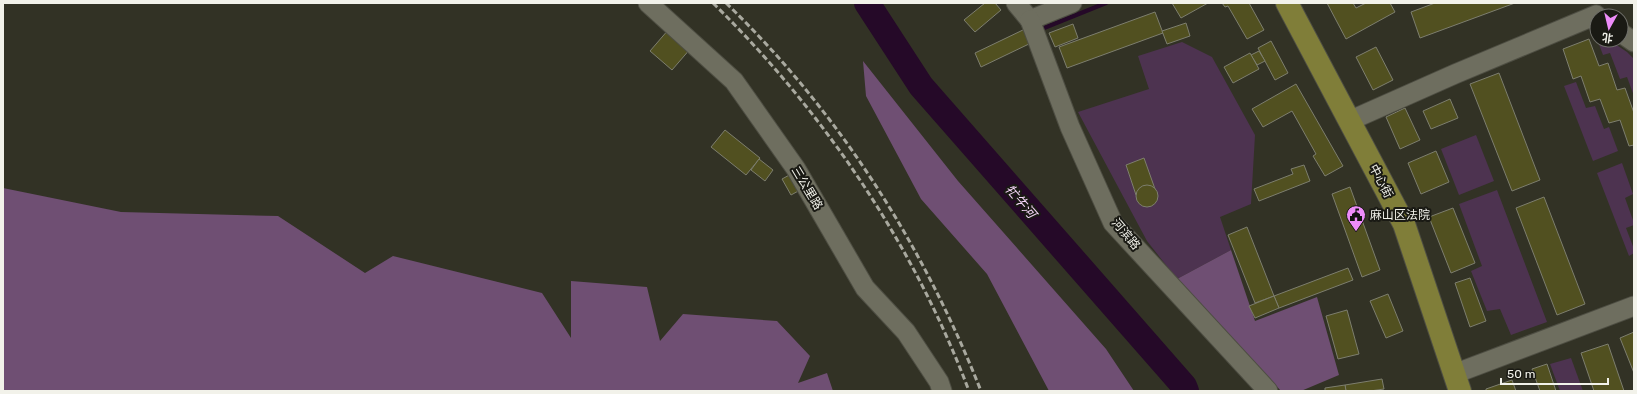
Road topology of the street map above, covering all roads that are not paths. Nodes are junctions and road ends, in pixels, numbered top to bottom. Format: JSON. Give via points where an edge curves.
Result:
{"nodes":[{"id":1,"x":648,"y":3,"type":"edge"},
{"id":2,"x":1016,"y":3,"type":"edge"},
{"id":3,"x":1072,"y":3,"type":"edge"},
{"id":4,"x":1287,"y":3,"type":"edge"},
{"id":5,"x":1589,"y":18,"type":"edge"},
{"id":6,"x":1030,"y":20,"type":"junction"},
{"id":7,"x":1349,"y":121,"type":"junction"},
{"id":8,"x":1634,"y":306,"type":"edge"},
{"id":9,"x":1457,"y":382,"type":"edge"},
{"id":10,"x":942,"y":391,"type":"edge"},
{"id":11,"x":1268,"y":391,"type":"edge"}],
"edges":[{"from":1,"to":10,"type":"street","name":"三公里路","via":[[734,81],[796,169],[865,288],[906,332],[940,382]]},
{"from":2,"to":6,"type":"street","name":"河滨路"},
{"from":3,"to":6,"type":"street"},
{"from":4,"to":7,"type":"main road","name":"中心街"},
{"from":5,"to":7,"type":"street"},
{"from":6,"to":11,"type":"street","name":"河滨路","via":[[1070,126],[1113,223]]},
{"from":7,"to":9,"type":"main road","name":"中心街","via":[[1404,224]]},
{"from":8,"to":9,"type":"street"}]}
